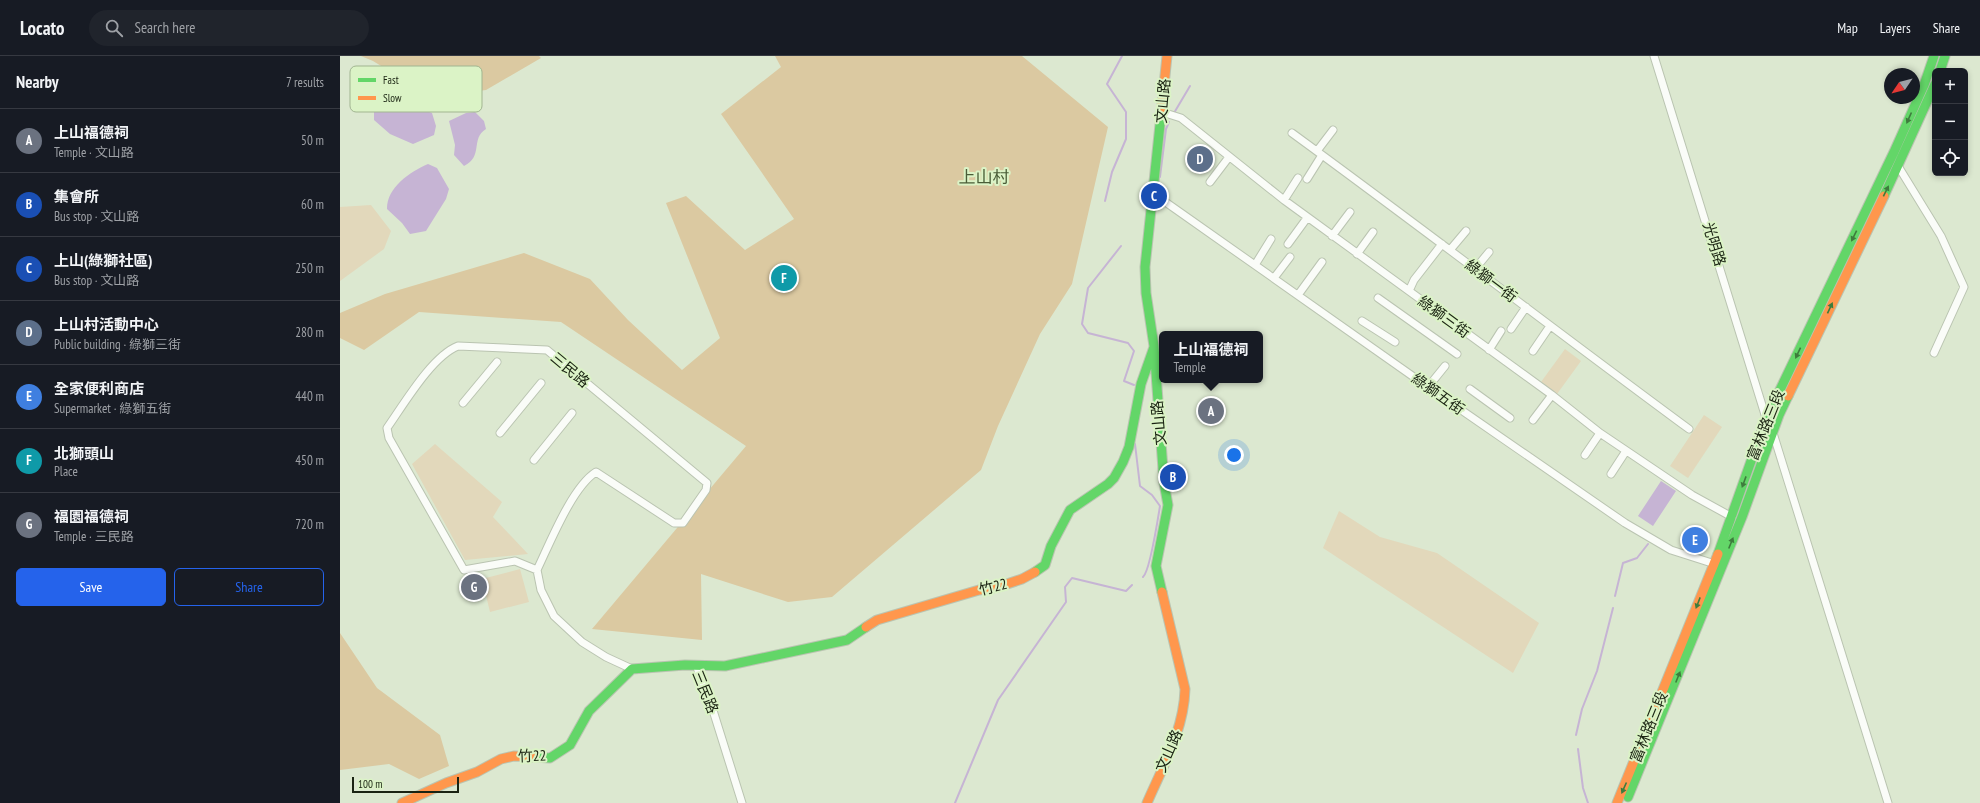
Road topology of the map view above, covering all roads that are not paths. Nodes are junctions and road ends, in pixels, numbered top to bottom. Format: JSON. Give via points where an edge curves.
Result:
{"nodes":[{"id":1,"x":1167,"y":56,"type":"edge"},
{"id":2,"x":1654,"y":56,"type":"edge"},
{"id":3,"x":1934,"y":56,"type":"edge"},
{"id":4,"x":1945,"y":56,"type":"edge"},
{"id":5,"x":1941,"y":68,"type":"edge"},
{"id":6,"x":1932,"y":91,"type":"edge"},
{"id":7,"x":1162,"y":112,"type":"junction"},
{"id":8,"x":1332,"y":130,"type":"dead end"},
{"id":9,"x":1292,"y":133,"type":"dead end"},
{"id":10,"x":1320,"y":153,"type":"junction"},
{"id":11,"x":1229,"y":157,"type":"junction"},
{"id":12,"x":1898,"y":166,"type":"junction"},
{"id":13,"x":1298,"y":178,"type":"dead end"},
{"id":14,"x":1307,"y":179,"type":"dead end"},
{"id":15,"x":1210,"y":182,"type":"dead end"},
{"id":16,"x":1284,"y":200,"type":"junction"},
{"id":17,"x":1164,"y":201,"type":"dead end"},
{"id":18,"x":1350,"y":212,"type":"dead end"},
{"id":19,"x":1307,"y":218,"type":"junction"},
{"id":20,"x":1466,"y":231,"type":"dead end"},
{"id":21,"x":1373,"y":232,"type":"dead end"},
{"id":22,"x":1332,"y":236,"type":"junction"},
{"id":23,"x":1271,"y":239,"type":"dead end"},
{"id":24,"x":1288,"y":244,"type":"dead end"},
{"id":25,"x":1442,"y":244,"type":"junction"},
{"id":26,"x":1450,"y":250,"type":"junction"},
{"id":27,"x":1489,"y":252,"type":"dead end"},
{"id":28,"x":1358,"y":254,"type":"junction"},
{"id":29,"x":1290,"y":257,"type":"dead end"},
{"id":30,"x":1322,"y":262,"type":"dead end"},
{"id":31,"x":1255,"y":265,"type":"junction"},
{"id":32,"x":1475,"y":269,"type":"junction"},
{"id":33,"x":1274,"y":278,"type":"junction"},
{"id":34,"x":1409,"y":291,"type":"junction"},
{"id":35,"x":1298,"y":295,"type":"junction"},
{"id":36,"x":1378,"y":298,"type":"dead end"},
{"id":37,"x":1526,"y":308,"type":"junction"},
{"id":38,"x":1362,"y":320,"type":"dead end"},
{"id":39,"x":1550,"y":326,"type":"junction"},
{"id":40,"x":1511,"y":329,"type":"dead end"},
{"id":41,"x":1501,"y":331,"type":"dead end"},
{"id":42,"x":1395,"y":342,"type":"dead end"},
{"id":43,"x":1154,"y":347,"type":"junction"},
{"id":44,"x":1488,"y":350,"type":"junction"},
{"id":45,"x":1533,"y":351,"type":"dead end"},
{"id":46,"x":1934,"y":353,"type":"dead end"},
{"id":47,"x":1457,"y":354,"type":"dead end"},
{"id":48,"x":497,"y":362,"type":"dead end"},
{"id":49,"x":1445,"y":366,"type":"dead end"},
{"id":50,"x":541,"y":383,"type":"dead end"},
{"id":51,"x":1428,"y":388,"type":"junction"},
{"id":52,"x":1470,"y":389,"type":"dead end"},
{"id":53,"x":1552,"y":395,"type":"junction"},
{"id":54,"x":463,"y":403,"type":"dead end"},
{"id":55,"x":572,"y":413,"type":"dead end"},
{"id":56,"x":1510,"y":418,"type":"dead end"},
{"id":57,"x":1766,"y":418,"type":"junction"},
{"id":58,"x":1533,"y":420,"type":"dead end"},
{"id":59,"x":1689,"y":429,"type":"dead end"},
{"id":60,"x":500,"y":433,"type":"dead end"},
{"id":61,"x":1600,"y":433,"type":"junction"},
{"id":62,"x":1772,"y":433,"type":"junction"},
{"id":63,"x":1626,"y":451,"type":"junction"},
{"id":64,"x":1585,"y":455,"type":"dead end"},
{"id":65,"x":534,"y":460,"type":"dead end"},
{"id":66,"x":1611,"y":474,"type":"dead end"},
{"id":67,"x":1732,"y":517,"type":"junction"},
{"id":68,"x":1718,"y":565,"type":"junction"},
{"id":69,"x":537,"y":570,"type":"junction"},
{"id":70,"x":696,"y":665,"type":"junction"},
{"id":71,"x":632,"y":669,"type":"junction"},
{"id":72,"x":402,"y":803,"type":"edge"},
{"id":73,"x":742,"y":803,"type":"edge"},
{"id":74,"x":1147,"y":803,"type":"edge"},
{"id":75,"x":1617,"y":803,"type":"edge"},
{"id":76,"x":1626,"y":803,"type":"edge"},
{"id":77,"x":1888,"y":803,"type":"edge"}],
"edges":[{"from":1,"to":7,"type":"main road","name":"文山路"},
{"from":2,"to":57,"type":"street","name":"光明路"},
{"from":3,"to":57,"type":"main road","name":"富林路三段","one_way":true,"via":[[1894,152]]},
{"from":4,"to":5,"type":"main road"},
{"from":6,"to":12,"type":"main road","name":"富林路三段"},
{"from":7,"to":11,"type":"street","name":"綠獅三街","via":[[1182,118]]},
{"from":7,"to":43,"type":"main road","name":"文山路","via":[[1146,251],[1146,289]]},
{"from":8,"to":10,"type":"street"},
{"from":9,"to":10,"type":"street","name":"綠獅一街"},
{"from":10,"to":14,"type":"street"},
{"from":10,"to":25,"type":"street","name":"綠獅一街"},
{"from":11,"to":15,"type":"street"},
{"from":11,"to":16,"type":"street","name":"綠獅三街"},
{"from":12,"to":46,"type":"street","via":[[1941,236],[1964,287]]},
{"from":62,"to":12,"type":"main road","name":"富林路三段","one_way":true},
{"from":13,"to":16,"type":"street"},
{"from":16,"to":19,"type":"street","name":"綠獅三街"},
{"from":17,"to":31,"type":"street","name":"綠獅五街"},
{"from":18,"to":22,"type":"street"},
{"from":19,"to":22,"type":"street","name":"綠獅三街"},
{"from":19,"to":24,"type":"street"},
{"from":20,"to":26,"type":"street"},
{"from":21,"to":28,"type":"street"},
{"from":22,"to":28,"type":"street","name":"綠獅三街"},
{"from":23,"to":31,"type":"street"},
{"from":25,"to":26,"type":"street","name":"綠獅一街"},
{"from":25,"to":34,"type":"street","via":[[1414,280]]},
{"from":26,"to":32,"type":"street","name":"綠獅一街"},
{"from":27,"to":32,"type":"street"},
{"from":28,"to":34,"type":"street","name":"綠獅三街"},
{"from":29,"to":33,"type":"street"},
{"from":30,"to":35,"type":"street"},
{"from":31,"to":33,"type":"street","name":"綠獅五街"},
{"from":32,"to":37,"type":"street","name":"綠獅一街"},
{"from":33,"to":35,"type":"street","name":"綠獅五街"},
{"from":34,"to":44,"type":"street","name":"綠獅三街"},
{"from":35,"to":51,"type":"street","name":"綠獅五街"},
{"from":36,"to":47,"type":"street"},
{"from":37,"to":39,"type":"street","name":"綠獅一街"},
{"from":37,"to":40,"type":"street"},
{"from":38,"to":42,"type":"street"},
{"from":39,"to":45,"type":"street"},
{"from":39,"to":59,"type":"street","name":"綠獅一街"},
{"from":41,"to":44,"type":"street"},
{"from":43,"to":70,"type":"main road","name":"竹22","number":"竹22","via":[[1141,384],[1129,447],[1123,462],[1108,484],[1070,510],[1044,565],[1037,571],[998,587],[979,590],[877,620],[847,640],[724,666]]},
{"from":43,"to":74,"type":"main road","name":"文山路","via":[[1168,505],[1156,566],[1186,702],[1183,719]]},
{"from":44,"to":53,"type":"street","name":"綠獅三街"},
{"from":48,"to":54,"type":"street"},
{"from":49,"to":51,"type":"street"},
{"from":50,"to":60,"type":"street"},
{"from":51,"to":68,"type":"street","name":"綠獅五街","via":[[1625,523],[1671,550]]},
{"from":52,"to":56,"type":"street"},
{"from":53,"to":58,"type":"street"},
{"from":53,"to":61,"type":"street","name":"綠獅三街"},
{"from":55,"to":65,"type":"street"},
{"from":57,"to":62,"type":"street","name":"光明路"},
{"from":57,"to":67,"type":"main road","name":"富林路三段","one_way":true},
{"from":61,"to":63,"type":"street","name":"綠獅三街"},
{"from":61,"to":64,"type":"street"},
{"from":68,"to":62,"type":"main road","name":"富林路三段","one_way":true},
{"from":62,"to":77,"type":"street","name":"光明路"},
{"from":63,"to":66,"type":"street"},
{"from":63,"to":67,"type":"street","name":"綠獅三街","via":[[1692,495]]},
{"from":67,"to":68,"type":"main road","name":"富林路三段"},
{"from":68,"to":75,"type":"main road","name":"富林路三段","one_way":true},
{"from":76,"to":68,"type":"main road","name":"富林路三段","one_way":true},
{"from":69,"to":69,"type":"street","name":"三民路","via":[[515,561],[464,570],[389,438],[388,428],[425,373],[458,346],[547,350],[706,483],[706,490],[683,523],[674,523],[596,472],[587,478],[575,495]]},
{"from":69,"to":71,"type":"street","via":[[541,590],[554,616],[582,642]]},
{"from":70,"to":71,"type":"main road","name":"三民路","number":"竹22"},
{"from":70,"to":73,"type":"street","name":"三民路","via":[[712,704]]},
{"from":71,"to":72,"type":"main road","name":"竹22","number":"竹22","via":[[589,711],[570,745],[561,752],[550,758],[514,756],[501,760]]}]}
